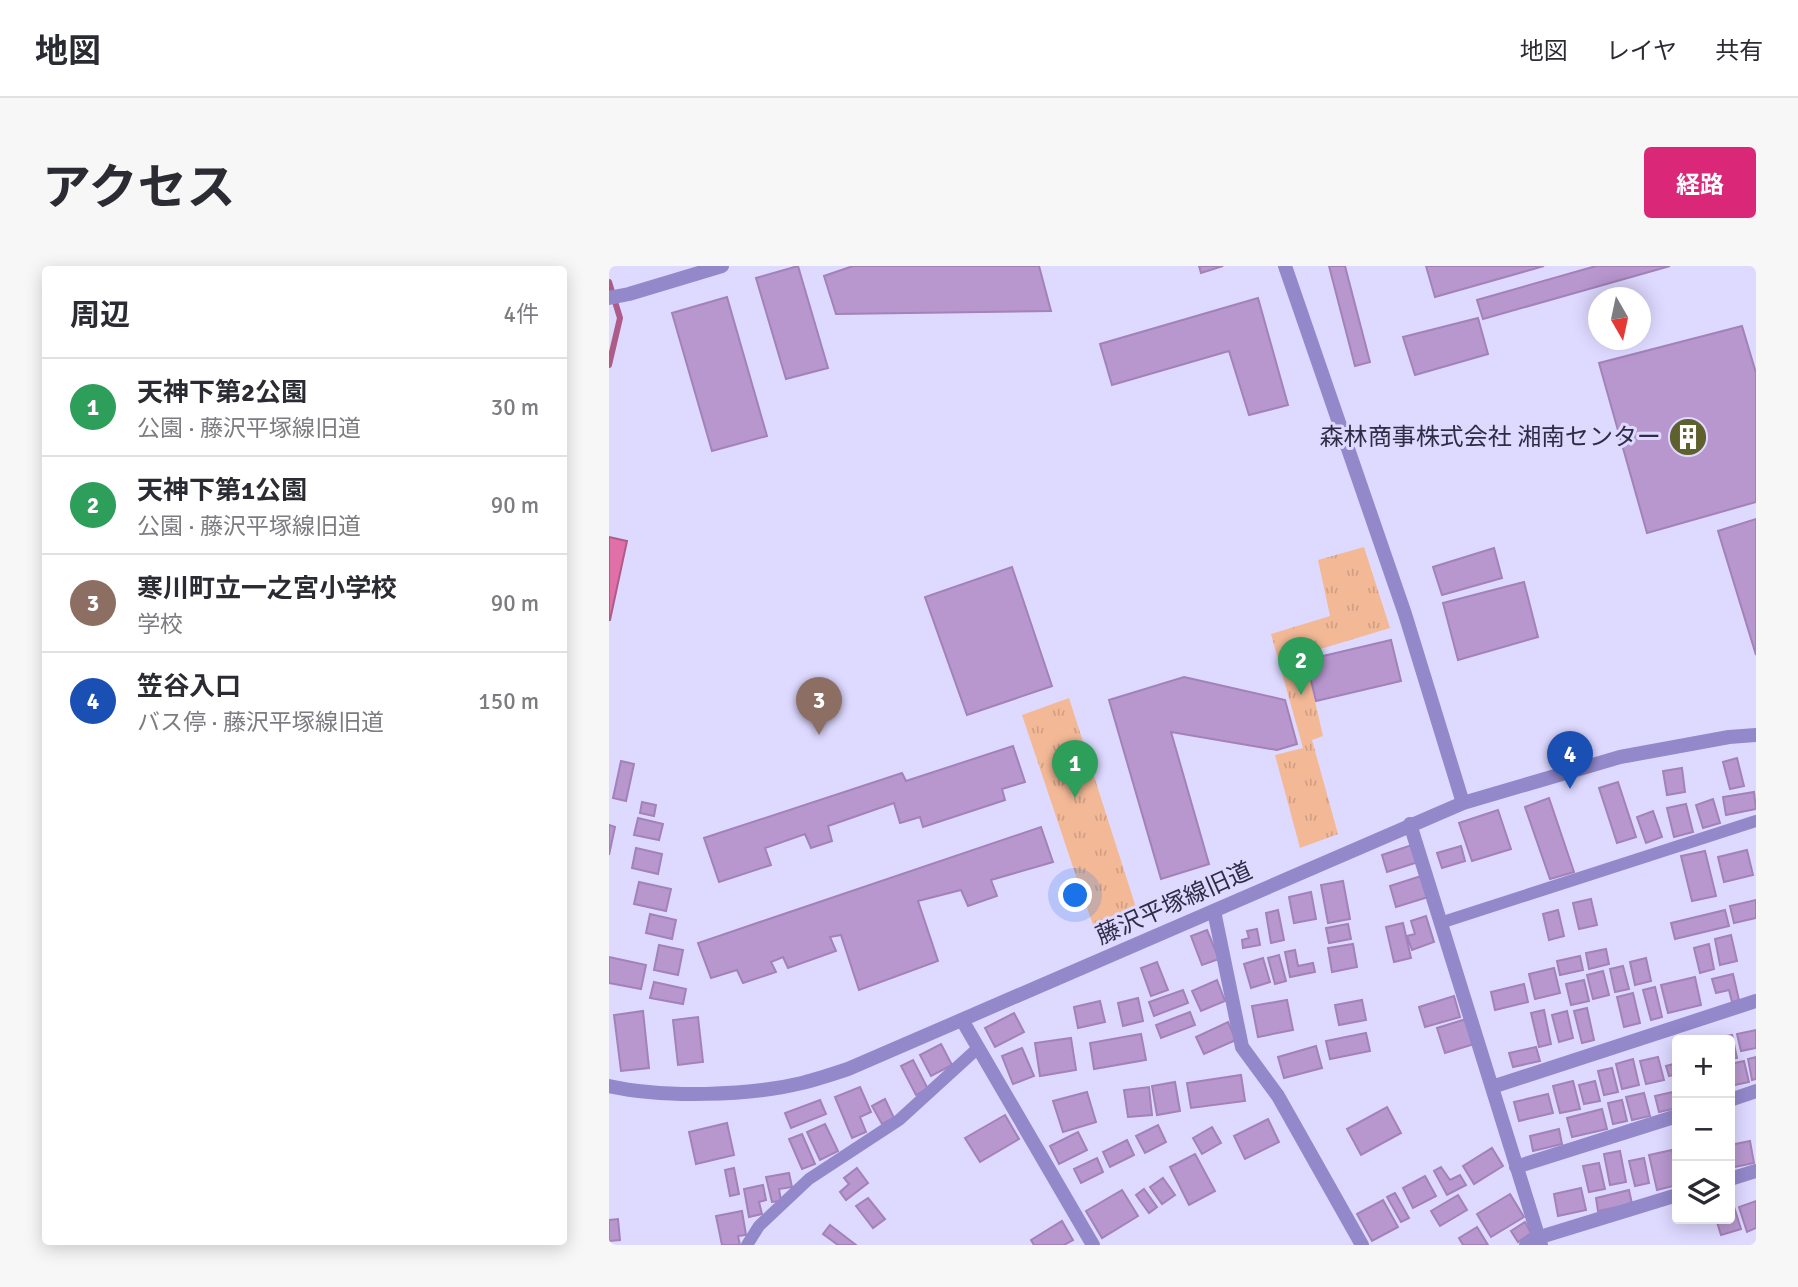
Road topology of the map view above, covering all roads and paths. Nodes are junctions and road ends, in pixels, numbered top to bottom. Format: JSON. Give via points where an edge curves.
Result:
{"nodes":[{"id":1,"x":722,"y":266,"type":"edge"},
{"id":2,"x":1285,"y":266,"type":"edge"},
{"id":3,"x":609,"y":298,"type":"edge"},
{"id":4,"x":1756,"y":734,"type":"edge"},
{"id":5,"x":1463,"y":803,"type":"junction"},
{"id":6,"x":1756,"y":821,"type":"edge"},
{"id":7,"x":1410,"y":824,"type":"junction"},
{"id":8,"x":1214,"y":911,"type":"junction"},
{"id":9,"x":1440,"y":923,"type":"junction"},
{"id":10,"x":1756,"y":1001,"type":"edge"},
{"id":11,"x":962,"y":1020,"type":"junction"},
{"id":12,"x":978,"y":1048,"type":"junction"},
{"id":13,"x":609,"y":1086,"type":"edge"},
{"id":14,"x":1492,"y":1087,"type":"junction"},
{"id":15,"x":1756,"y":1091,"type":"edge"},
{"id":16,"x":1735,"y":1098,"type":"edge"},
{"id":17,"x":1672,"y":1118,"type":"edge"},
{"id":18,"x":1516,"y":1167,"type":"junction"},
{"id":19,"x":1756,"y":1171,"type":"edge"},
{"id":20,"x":1735,"y":1177,"type":"edge"},
{"id":21,"x":1672,"y":1197,"type":"edge"},
{"id":22,"x":1534,"y":1243,"type":"edge"},
{"id":23,"x":747,"y":1245,"type":"edge"},
{"id":24,"x":1093,"y":1245,"type":"edge"},
{"id":25,"x":1361,"y":1245,"type":"edge"}],
"edges":[{"from":1,"to":3,"type":"street"},
{"from":2,"to":5,"type":"street","via":[[1405,614]]},
{"from":4,"to":5,"type":"street","name":"藤沢平塚線旧道","via":[[1621,757]]},
{"from":5,"to":7,"type":"street","name":"藤沢平塚線旧道"},
{"from":6,"to":9,"type":"lane"},
{"from":7,"to":8,"type":"street","name":"藤沢平塚線旧道"},
{"from":7,"to":9,"type":"street"},
{"from":8,"to":11,"type":"street","name":"藤沢平塚線旧道"},
{"from":8,"to":25,"type":"street","via":[[1242,1046],[1278,1096]]},
{"from":9,"to":14,"type":"street"},
{"from":10,"to":14,"type":"street"},
{"from":11,"to":12,"type":"street"},
{"from":11,"to":13,"type":"street","name":"藤沢平塚線旧道","via":[[848,1069],[801,1083],[706,1093]]},
{"from":12,"to":23,"type":"lane","via":[[899,1120],[809,1179],[759,1226]]},
{"from":12,"to":24,"type":"street"},
{"from":14,"to":18,"type":"street"},
{"from":15,"to":16,"type":"street"},
{"from":17,"to":18,"type":"street"},
{"from":18,"to":22,"type":"street"},
{"from":19,"to":20,"type":"street"},
{"from":21,"to":22,"type":"street"}]}
